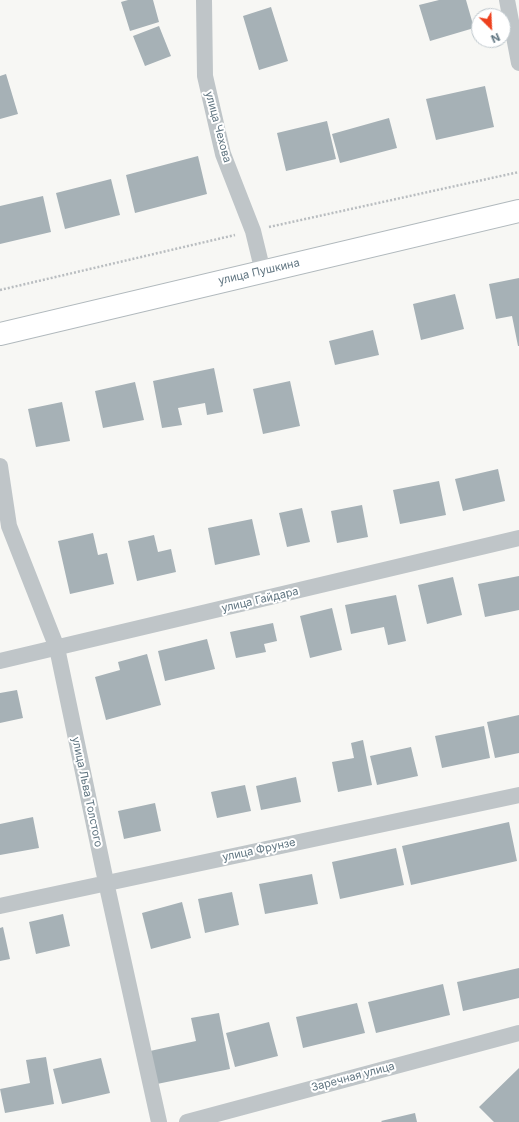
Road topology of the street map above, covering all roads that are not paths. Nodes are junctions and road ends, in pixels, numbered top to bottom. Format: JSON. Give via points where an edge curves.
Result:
{"nodes":[{"id":1,"x":204,"y":0,"type":"edge"},
{"id":2,"x":508,"y":0,"type":"edge"},
{"id":3,"x":519,"y":63,"type":"edge"},
{"id":4,"x":519,"y":211,"type":"edge"},
{"id":5,"x":263,"y":272,"type":"junction"},
{"id":6,"x":0,"y":334,"type":"edge"},
{"id":7,"x":0,"y":466,"type":"edge"},
{"id":8,"x":519,"y":538,"type":"edge"},
{"id":9,"x":56,"y":648,"type":"junction"},
{"id":10,"x":0,"y":660,"type":"edge"},
{"id":11,"x":519,"y":795,"type":"edge"},
{"id":12,"x":106,"y":882,"type":"junction"},
{"id":13,"x":0,"y":906,"type":"edge"},
{"id":14,"x":519,"y":1033,"type":"edge"},
{"id":15,"x":159,"y":1122,"type":"edge"},
{"id":16,"x":187,"y":1122,"type":"edge"}],
"edges":[{"from":1,"to":5,"type":"street","name":"улица Чехова","via":[[205,76],[223,154],[253,231]]},
{"from":2,"to":3,"type":"street"},
{"from":4,"to":5,"type":"street","name":"улица Пушкина"},
{"from":5,"to":6,"type":"street","name":"улица Пушкина"},
{"from":7,"to":9,"type":"street","name":"улица Льва Толстого","via":[[9,526]]},
{"from":8,"to":9,"type":"street","name":"улица Гайдара"},
{"from":9,"to":10,"type":"street","name":"улица Гайдара"},
{"from":9,"to":12,"type":"street","name":"улица Льва Толстого"},
{"from":11,"to":12,"type":"street","name":"улица Фрунзе"},
{"from":12,"to":13,"type":"street","name":"улица Фрунзе"},
{"from":12,"to":15,"type":"street","name":"улица Льва Толстого"},
{"from":14,"to":16,"type":"street","name":"Заречная улица"}]}
